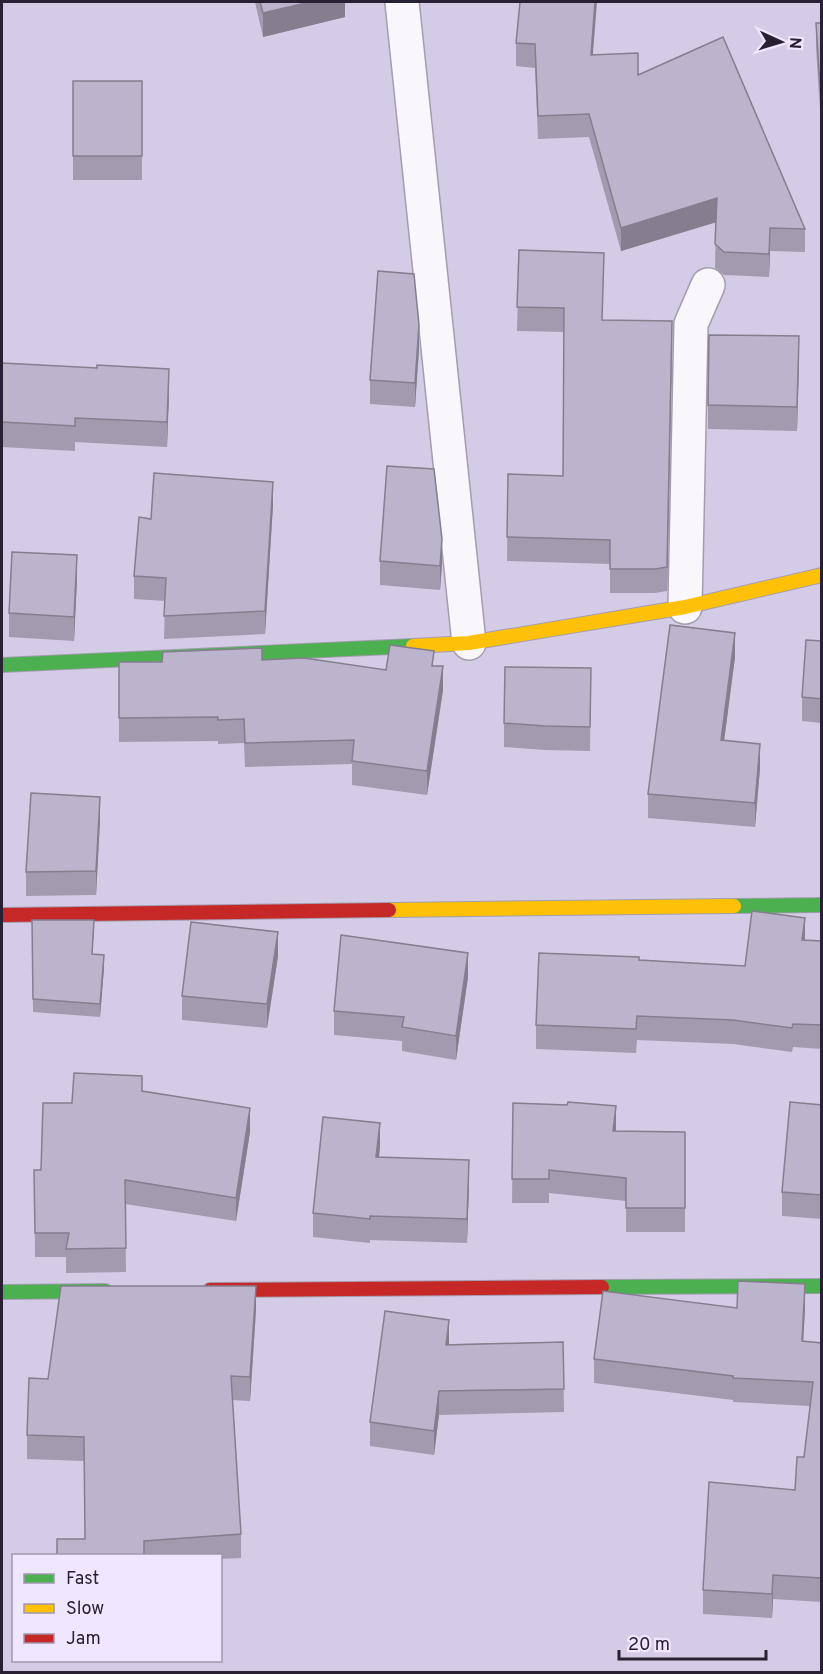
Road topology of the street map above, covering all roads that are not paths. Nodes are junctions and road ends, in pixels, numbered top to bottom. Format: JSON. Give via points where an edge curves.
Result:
{"nodes":[{"id":1,"x":402,"y":2,"type":"edge"},
{"id":2,"x":708,"y":285,"type":"dead end"},
{"id":3,"x":822,"y":575,"type":"edge"},
{"id":4,"x":685,"y":607,"type":"junction"},
{"id":5,"x":469,"y":642,"type":"junction"},
{"id":6,"x":2,"y":665,"type":"edge"},
{"id":7,"x":822,"y":905,"type":"edge"},
{"id":8,"x":2,"y":915,"type":"edge"},
{"id":9,"x":822,"y":1286,"type":"edge"},
{"id":10,"x":120,"y":1291,"type":"edge"},
{"id":11,"x":192,"y":1291,"type":"edge"},
{"id":12,"x":2,"y":1292,"type":"edge"}],
"edges":[{"from":1,"to":5,"type":"street"},
{"from":2,"to":4,"type":"street","via":[[691,324]]},
{"from":3,"to":4,"type":"street"},
{"from":4,"to":5,"type":"street"},
{"from":5,"to":6,"type":"street"},
{"from":7,"to":8,"type":"street"},
{"from":9,"to":11,"type":"street"},
{"from":10,"to":12,"type":"street"}]}
